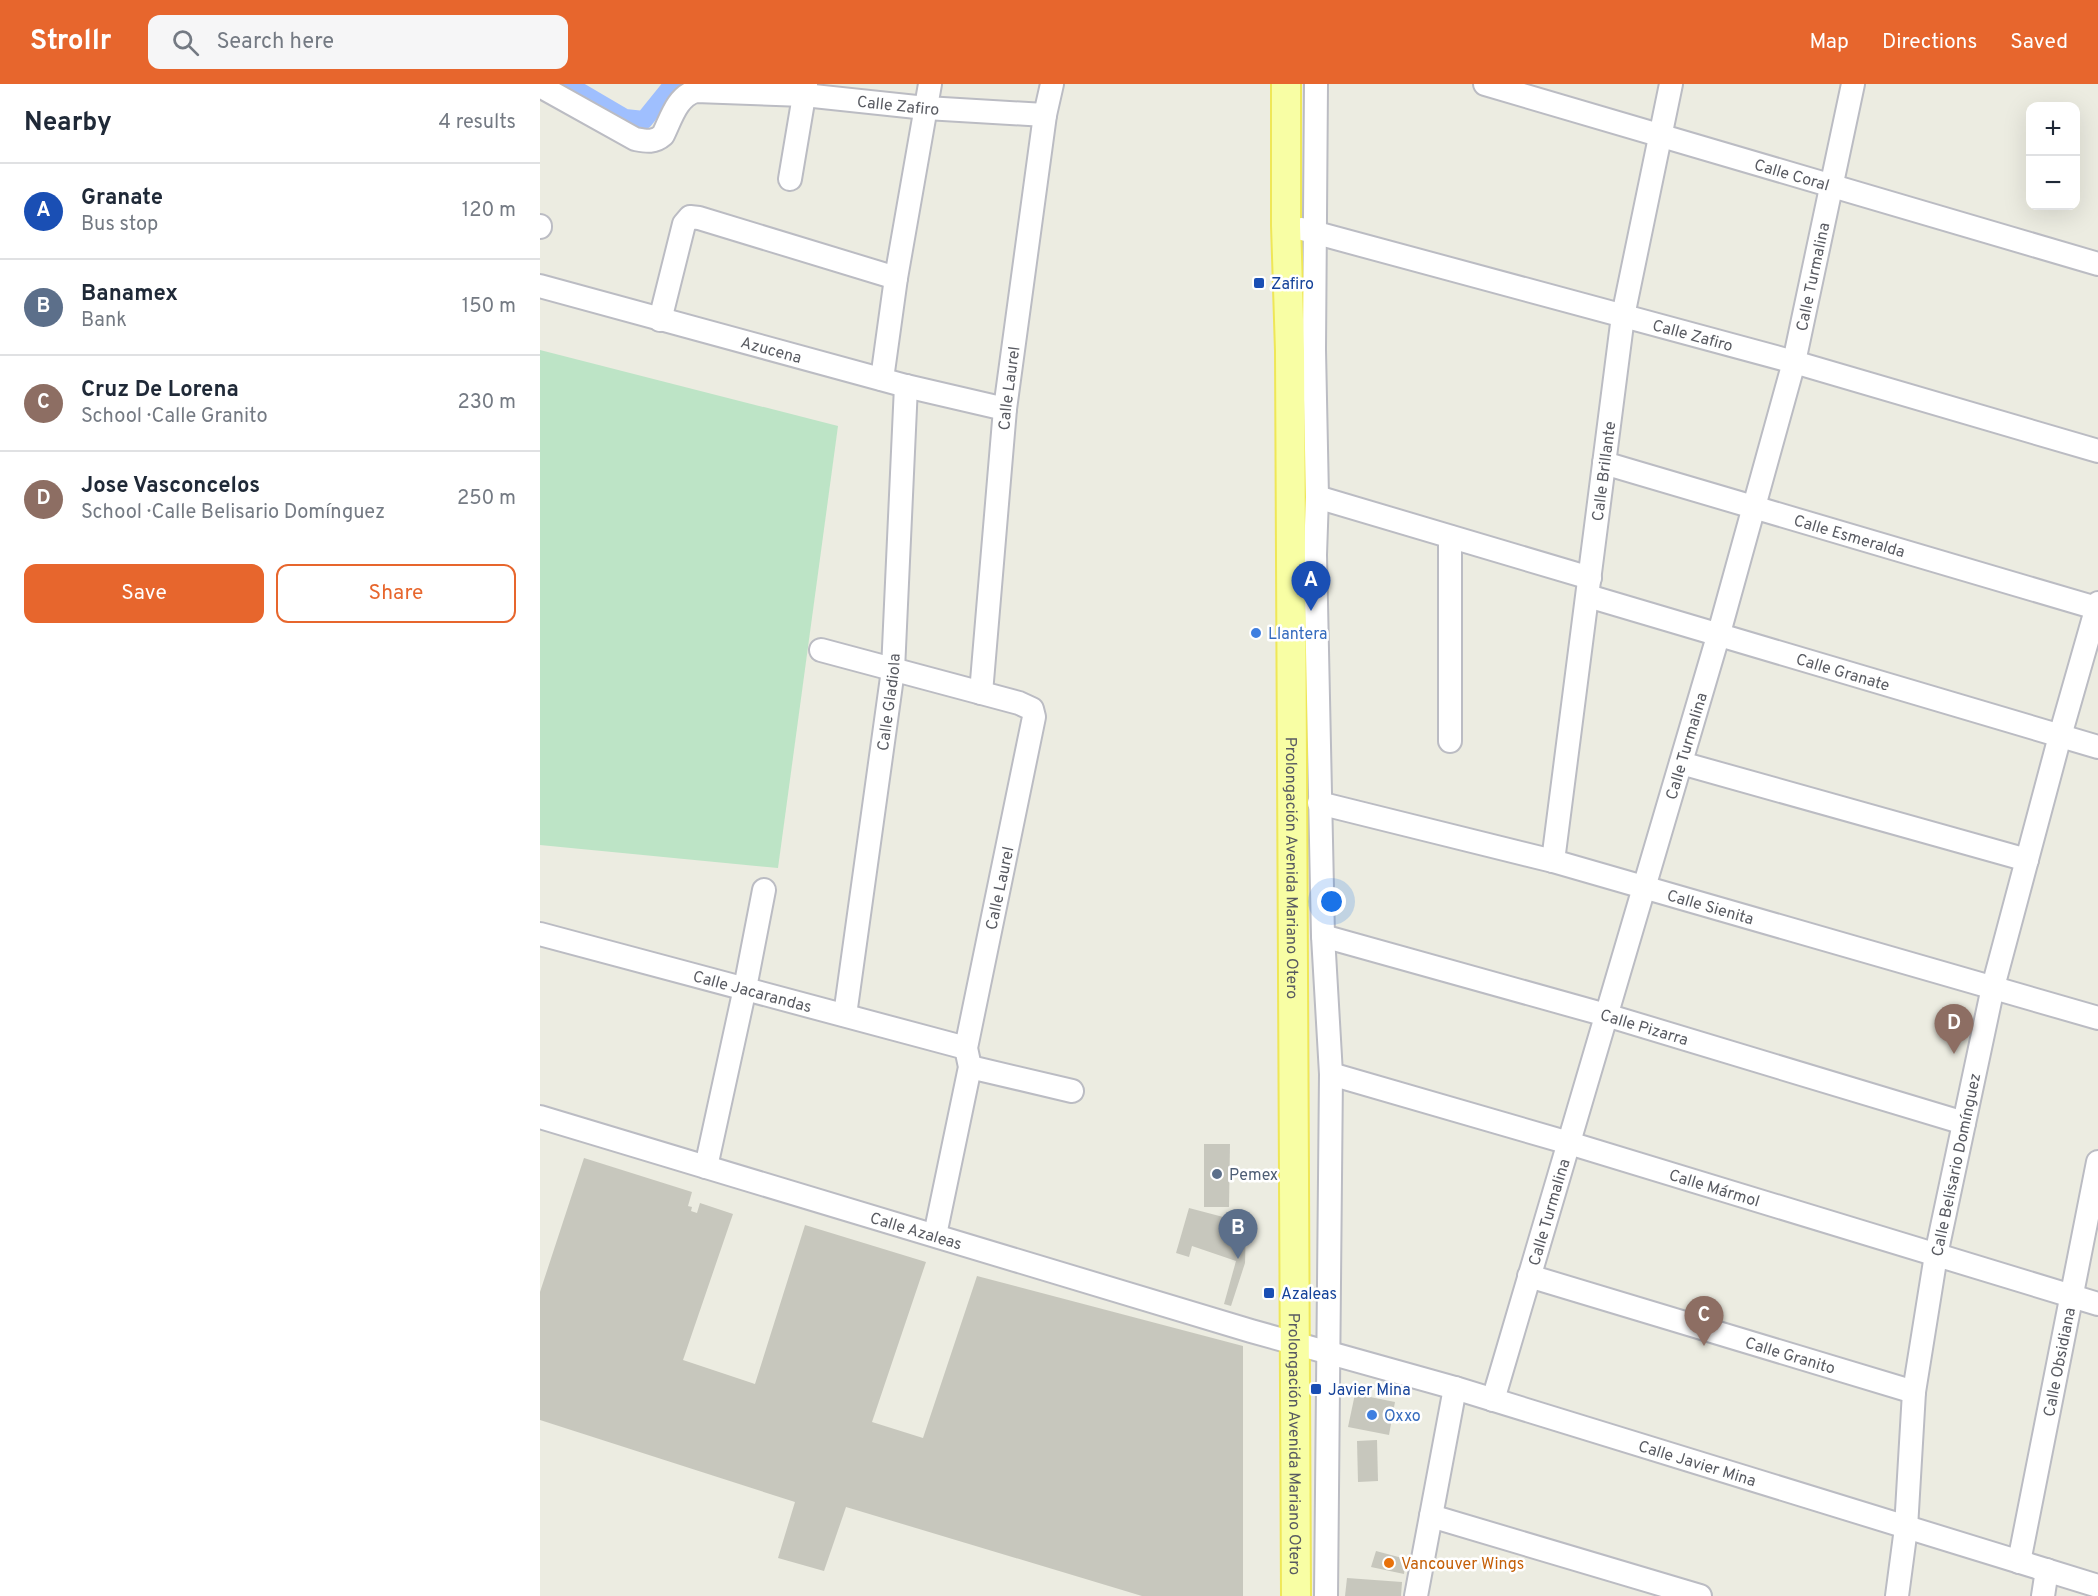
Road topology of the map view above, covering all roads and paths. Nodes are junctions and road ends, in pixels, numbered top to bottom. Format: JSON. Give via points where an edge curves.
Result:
{"nodes":[{"id":1,"x":930,"y":84,"type":"edge"},
{"id":2,"x":1052,"y":84,"type":"edge"},
{"id":3,"x":1286,"y":84,"type":"edge"},
{"id":4,"x":1316,"y":84,"type":"edge"},
{"id":5,"x":1485,"y":84,"type":"edge"},
{"id":6,"x":1671,"y":84,"type":"edge"},
{"id":7,"x":1853,"y":84,"type":"edge"},
{"id":8,"x":540,"y":86,"type":"edge"},
{"id":9,"x":805,"y":89,"type":"edge"},
{"id":10,"x":926,"y":108,"type":"junction"},
{"id":11,"x":1045,"y":116,"type":"junction"},
{"id":12,"x":1661,"y":135,"type":"junction"},
{"id":13,"x":1286,"y":142,"type":"junction"},
{"id":14,"x":1316,"y":143,"type":"junction"},
{"id":15,"x":790,"y":179,"type":"dead end"},
{"id":16,"x":1832,"y":185,"type":"junction"},
{"id":17,"x":1286,"y":225,"type":"junction"},
{"id":18,"x":1315,"y":232,"type":"junction"},
{"id":19,"x":2098,"y":264,"type":"edge"},
{"id":20,"x":896,"y":278,"type":"junction"},
{"id":21,"x":540,"y":286,"type":"edge"},
{"id":22,"x":1623,"y":316,"type":"junction"},
{"id":23,"x":660,"y":320,"type":"junction"},
{"id":24,"x":1794,"y":362,"type":"junction"},
{"id":25,"x":882,"y":379,"type":"junction"},
{"id":26,"x":906,"y":386,"type":"junction"},
{"id":27,"x":1005,"y":409,"type":"junction"},
{"id":28,"x":2098,"y":451,"type":"edge"},
{"id":29,"x":1604,"y":463,"type":"junction"},
{"id":30,"x":1317,"y":497,"type":"junction"},
{"id":31,"x":1754,"y":507,"type":"junction"},
{"id":32,"x":1450,"y":537,"type":"junction"},
{"id":33,"x":1589,"y":587,"type":"junction"},
{"id":34,"x":2097,"y":605,"type":"edge"},
{"id":35,"x":1719,"y":633,"type":"junction"},
{"id":36,"x":821,"y":650,"type":"dead end"},
{"id":37,"x":893,"y":669,"type":"junction"},
{"id":38,"x":981,"y":693,"type":"junction"},
{"id":39,"x":2060,"y":736,"type":"junction"},
{"id":40,"x":1449,"y":741,"type":"dead end"},
{"id":41,"x":2098,"y":747,"type":"edge"},
{"id":42,"x":1681,"y":763,"type":"junction"},
{"id":43,"x":1319,"y":803,"type":"junction"},
{"id":44,"x":2027,"y":860,"type":"junction"},
{"id":45,"x":1553,"y":861,"type":"junction"},
{"id":46,"x":1644,"y":887,"type":"junction"},
{"id":47,"x":764,"y":890,"type":"dead end"},
{"id":48,"x":540,"y":934,"type":"edge"},
{"id":49,"x":1323,"y":936,"type":"junction"},
{"id":50,"x":1993,"y":987,"type":"junction"},
{"id":51,"x":745,"y":988,"type":"junction"},
{"id":52,"x":845,"y":1015,"type":"junction"},
{"id":53,"x":1606,"y":1016,"type":"junction"},
{"id":54,"x":1293,"y":1018,"type":"junction"},
{"id":55,"x":2098,"y":1018,"type":"edge"},
{"id":56,"x":1328,"y":1020,"type":"junction"},
{"id":57,"x":968,"y":1057,"type":"junction"},
{"id":58,"x":1331,"y":1074,"type":"junction"},
{"id":59,"x":1072,"y":1091,"type":"dead end"},
{"id":60,"x":540,"y":1118,"type":"edge"},
{"id":61,"x":1964,"y":1123,"type":"junction"},
{"id":62,"x":1569,"y":1143,"type":"junction"},
{"id":63,"x":2098,"y":1162,"type":"edge"},
{"id":64,"x":706,"y":1167,"type":"junction"},
{"id":65,"x":935,"y":1234,"type":"junction"},
{"id":66,"x":1936,"y":1255,"type":"junction"},
{"id":67,"x":1529,"y":1276,"type":"junction"},
{"id":68,"x":2072,"y":1296,"type":"junction"},
{"id":69,"x":2098,"y":1304,"type":"edge"},
{"id":70,"x":1294,"y":1342,"type":"junction"},
{"id":71,"x":1327,"y":1352,"type":"junction"},
{"id":72,"x":1455,"y":1388,"type":"junction"},
{"id":73,"x":1914,"y":1392,"type":"junction"},
{"id":74,"x":1493,"y":1400,"type":"junction"},
{"id":75,"x":1431,"y":1516,"type":"junction"},
{"id":76,"x":1906,"y":1528,"type":"junction"},
{"id":77,"x":2019,"y":1562,"type":"junction"},
{"id":78,"x":2047,"y":1570,"type":"junction"},
{"id":79,"x":2098,"y":1586,"type":"edge"},
{"id":80,"x":1296,"y":1596,"type":"edge"},
{"id":81,"x":1326,"y":1596,"type":"edge"},
{"id":82,"x":1416,"y":1596,"type":"edge"},
{"id":83,"x":1700,"y":1596,"type":"edge"},
{"id":84,"x":1897,"y":1596,"type":"edge"},
{"id":85,"x":2043,"y":1596,"type":"edge"}],
"edges":[{"from":1,"to":10,"type":"street"},
{"from":2,"to":11,"type":"street","name":"Calle Laurel"},
{"from":3,"to":13,"type":"main road","name":"Prolongación Avenida Mariano Otero"},
{"from":4,"to":14,"type":"street"},
{"from":5,"to":12,"type":"street","name":"Calle Coral"},
{"from":6,"to":12,"type":"street","name":"Calle Brillante"},
{"from":7,"to":16,"type":"street","name":"Calle Turmalina"},
{"from":8,"to":9,"type":"street","name":"Calle Zafiro","via":[[635,139],[649,142],[663,135],[681,101],[690,93]]},
{"from":9,"to":10,"type":"street","name":"Calle Zafiro"},
{"from":9,"to":15,"type":"street"},
{"from":10,"to":11,"type":"street","name":"Calle Zafiro"},
{"from":10,"to":20,"type":"street"},
{"from":11,"to":27,"type":"street","name":"Calle Laurel"},
{"from":12,"to":16,"type":"street","name":"Calle Coral"},
{"from":12,"to":22,"type":"street","name":"Calle Brillante"},
{"from":13,"to":14,"type":"street"},
{"from":13,"to":17,"type":"main road","name":"Prolongación Avenida Mariano Otero"},
{"from":14,"to":18,"type":"street"},
{"from":16,"to":19,"type":"street","name":"Calle Coral"},
{"from":16,"to":24,"type":"street","name":"Calle Turmalina"},
{"from":17,"to":18,"type":"street","name":"Calle Zafiro"},
{"from":17,"to":54,"type":"main road","name":"Prolongación Avenida Mariano Otero"},
{"from":18,"to":22,"type":"street","name":"Calle Zafiro"},
{"from":18,"to":30,"type":"street"},
{"from":20,"to":23,"type":"street","via":[[690,218],[684,224]]},
{"from":20,"to":25,"type":"street"},
{"from":21,"to":23,"type":"street","name":"Azucena"},
{"from":22,"to":24,"type":"street","name":"Calle Zafiro"},
{"from":22,"to":29,"type":"street","name":"Calle Brillante"},
{"from":23,"to":25,"type":"street","name":"Azucena"},
{"from":24,"to":28,"type":"street","name":"Calle Zafiro"},
{"from":24,"to":31,"type":"street","name":"Calle Turmalina"},
{"from":25,"to":26,"type":"street","name":"Azucena"},
{"from":26,"to":27,"type":"street","name":"Azucena"},
{"from":26,"to":37,"type":"street","name":"Calle Gladiola"},
{"from":27,"to":38,"type":"street","name":"Calle Laurel"},
{"from":29,"to":31,"type":"street","name":"Calle Esmeralda"},
{"from":29,"to":33,"type":"street","name":"Calle Brillante"},
{"from":30,"to":32,"type":"street","name":"Calle Granate"},
{"from":30,"to":43,"type":"street"},
{"from":31,"to":34,"type":"street","name":"Calle Esmeralda"},
{"from":31,"to":35,"type":"street","name":"Calle Turmalina"},
{"from":32,"to":33,"type":"street","name":"Calle Granate"},
{"from":32,"to":40,"type":"street"},
{"from":33,"to":35,"type":"street","name":"Calle Granate"},
{"from":33,"to":45,"type":"street","name":"Calle Brillante"},
{"from":34,"to":39,"type":"street","name":"Calle Belisario Domínguez"},
{"from":35,"to":39,"type":"street","name":"Calle Granate"},
{"from":35,"to":42,"type":"street","name":"Calle Turmalina"},
{"from":36,"to":37,"type":"street"},
{"from":37,"to":38,"type":"street"},
{"from":37,"to":52,"type":"street","name":"Calle Gladiola"},
{"from":38,"to":57,"type":"street","name":"Calle Laurel","via":[[1032,709],[1033,726]]},
{"from":39,"to":41,"type":"street","name":"Calle Granate"},
{"from":39,"to":44,"type":"street","name":"Calle Belisario Domínguez"},
{"from":42,"to":44,"type":"street"},
{"from":42,"to":46,"type":"street","name":"Calle Turmalina"},
{"from":43,"to":45,"type":"street","name":"Calle Sienita"},
{"from":43,"to":49,"type":"street"},
{"from":44,"to":50,"type":"street","name":"Calle Belisario Domínguez"},
{"from":45,"to":46,"type":"street","name":"Calle Sienita"},
{"from":46,"to":50,"type":"street","name":"Calle Sienita"},
{"from":46,"to":53,"type":"street","name":"Calle Turmalina"},
{"from":47,"to":51,"type":"street"},
{"from":48,"to":51,"type":"street","name":"Calle Jacarandas"},
{"from":49,"to":53,"type":"street","name":"Calle Pizarra"},
{"from":49,"to":56,"type":"street"},
{"from":50,"to":55,"type":"street","name":"Calle Sienita"},
{"from":50,"to":61,"type":"street","name":"Calle Belisario Domínguez"},
{"from":51,"to":52,"type":"street","name":"Calle Jacarandas"},
{"from":51,"to":64,"type":"street"},
{"from":52,"to":57,"type":"street","name":"Calle Jacarandas"},
{"from":53,"to":61,"type":"street","name":"Calle Pizarra"},
{"from":53,"to":62,"type":"street","name":"Calle Turmalina"},
{"from":54,"to":56,"type":"street"},
{"from":54,"to":70,"type":"main road","name":"Prolongación Avenida Mariano Otero"},
{"from":56,"to":58,"type":"street"},
{"from":57,"to":59,"type":"street"},
{"from":57,"to":65,"type":"street","name":"Calle Laurel"},
{"from":58,"to":62,"type":"street","name":"Calle Mármol"},
{"from":58,"to":71,"type":"street"},
{"from":60,"to":64,"type":"street","name":"Calle Azaleas"},
{"from":61,"to":66,"type":"street","name":"Calle Belisario Domínguez"},
{"from":62,"to":66,"type":"street","name":"Calle Mármol"},
{"from":62,"to":67,"type":"street","name":"Calle Turmalina"},
{"from":63,"to":68,"type":"street","name":"Calle Obsidiana"},
{"from":64,"to":65,"type":"street","name":"Calle Azaleas"},
{"from":65,"to":70,"type":"street","name":"Calle Azaleas"},
{"from":66,"to":68,"type":"street","name":"Calle Mármol"},
{"from":66,"to":73,"type":"street","name":"Calle Belisario Domínguez"},
{"from":67,"to":73,"type":"street","name":"Calle Granito"},
{"from":67,"to":74,"type":"street","name":"Calle Turmalina"},
{"from":68,"to":69,"type":"street","name":"Calle Mármol"},
{"from":68,"to":77,"type":"street","name":"Calle Obsidiana"},
{"from":70,"to":71,"type":"street","name":"Calle Javier Mina"},
{"from":70,"to":80,"type":"main road","name":"Prolongación Avenida Mariano Otero"},
{"from":71,"to":72,"type":"street","name":"Calle Javier Mina"},
{"from":71,"to":81,"type":"street"},
{"from":72,"to":74,"type":"street","name":"Calle Javier Mina"},
{"from":72,"to":75,"type":"street"},
{"from":73,"to":76,"type":"street","name":"Calle Belisario Domínguez"},
{"from":74,"to":76,"type":"street","name":"Calle Javier Mina"},
{"from":75,"to":82,"type":"street"},
{"from":75,"to":83,"type":"street"},
{"from":76,"to":77,"type":"street","name":"Calle Javier Mina"},
{"from":76,"to":84,"type":"street","name":"Calle Belisario Domínguez"},
{"from":77,"to":78,"type":"street","name":"Calle Javier Mina"},
{"from":78,"to":79,"type":"street","name":"Calle Javier Mina"},
{"from":78,"to":85,"type":"street"}]}
